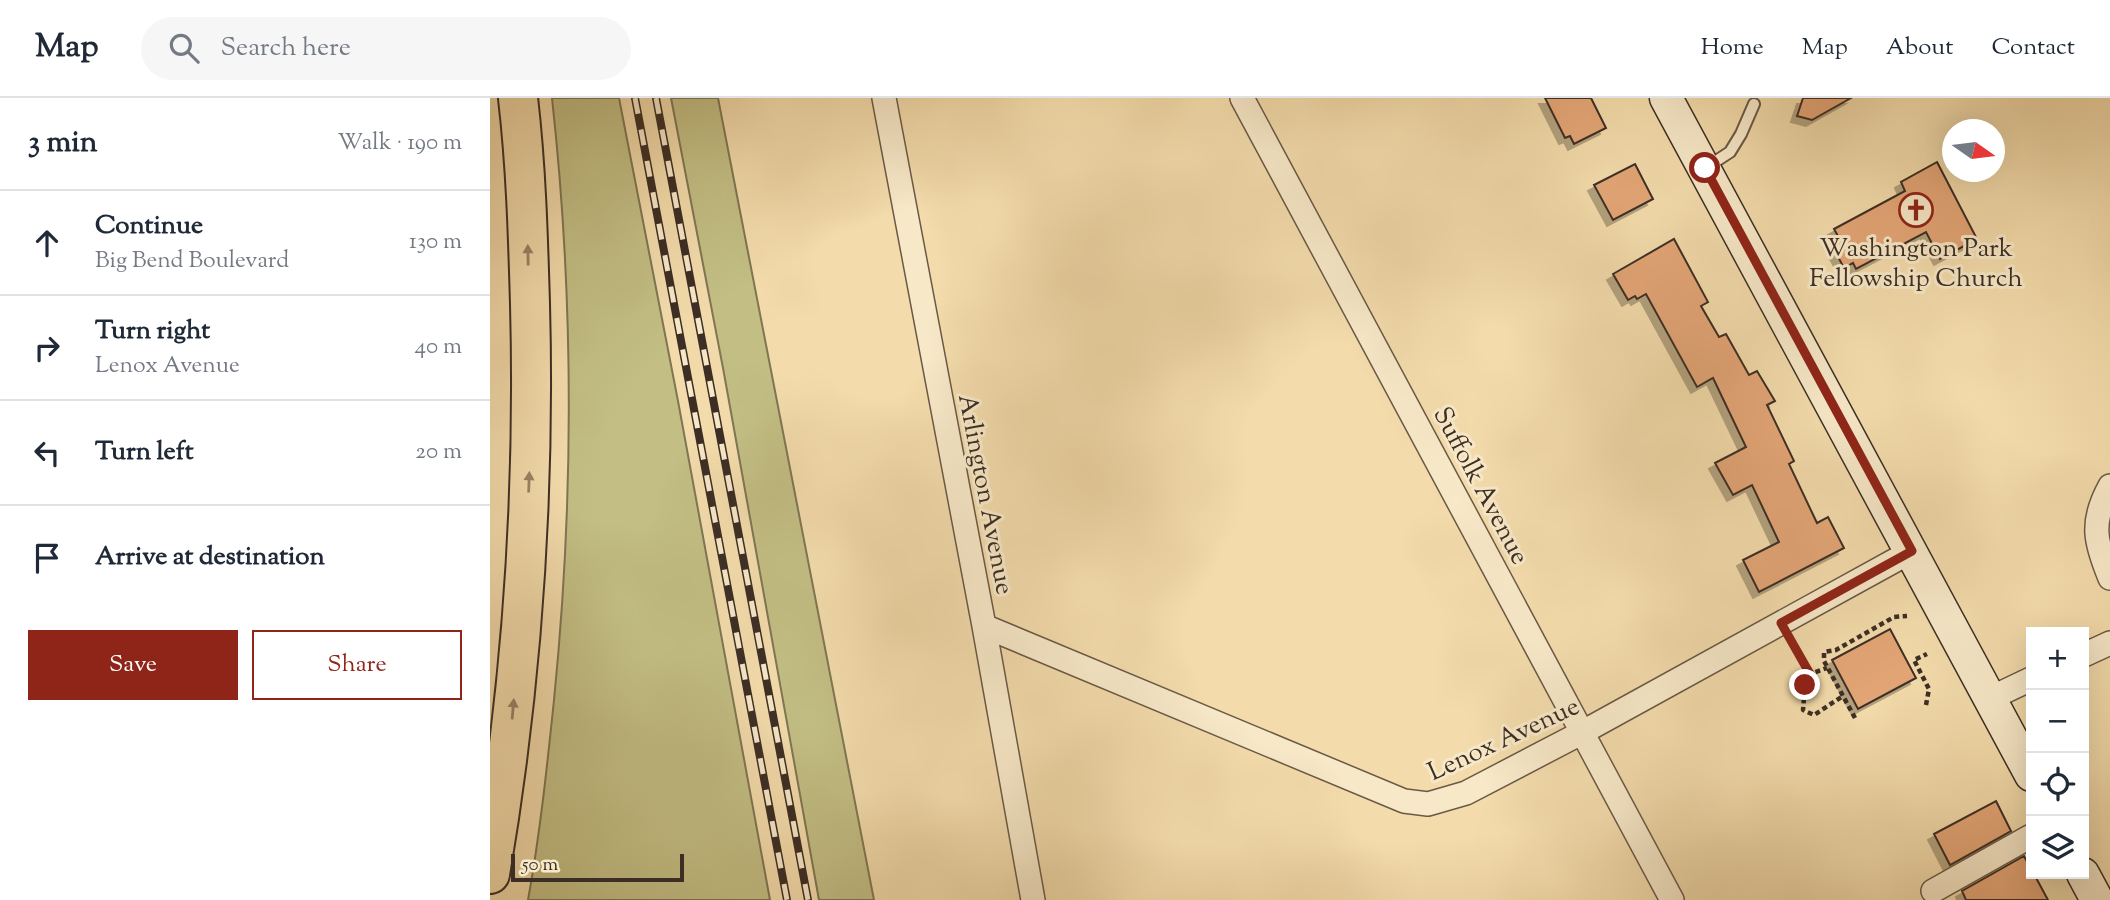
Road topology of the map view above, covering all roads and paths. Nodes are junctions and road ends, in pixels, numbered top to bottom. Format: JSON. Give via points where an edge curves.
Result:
{"nodes":[{"id":1,"x":518,"y":98,"type":"edge"},
{"id":2,"x":884,"y":98,"type":"edge"},
{"id":3,"x":1242,"y":98,"type":"edge"},
{"id":4,"x":1667,"y":98,"type":"edge"},
{"id":5,"x":1752,"y":100,"type":"edge"},
{"id":6,"x":1705,"y":168,"type":"junction"},
{"id":7,"x":2110,"y":486,"type":"edge"},
{"id":8,"x":1912,"y":551,"type":"junction"},
{"id":9,"x":2110,"y":578,"type":"edge"},
{"id":10,"x":1907,"y":616,"type":"dead end"},
{"id":11,"x":1781,"y":623,"type":"junction"},
{"id":12,"x":984,"y":626,"type":"junction"},
{"id":13,"x":2110,"y":643,"type":"edge"},
{"id":14,"x":2089,"y":653,"type":"edge"},
{"id":15,"x":1927,"y":654,"type":"dead end"},
{"id":16,"x":1827,"y":668,"type":"junction"},
{"id":17,"x":1810,"y":674,"type":"junction"},
{"id":18,"x":2026,"y":681,"type":"edge"},
{"id":19,"x":1843,"y":696,"type":"junction"},
{"id":20,"x":1991,"y":698,"type":"junction"},
{"id":21,"x":1926,"y":705,"type":"dead end"},
{"id":22,"x":1855,"y":718,"type":"dead end"},
{"id":23,"x":1583,"y":732,"type":"junction"},
{"id":24,"x":2026,"y":765,"type":"edge"},
{"id":25,"x":2026,"y":839,"type":"edge"},
{"id":26,"x":490,"y":874,"type":"edge"},
{"id":27,"x":2086,"y":879,"type":"edge"},
{"id":28,"x":1933,"y":891,"type":"dead end"},
{"id":29,"x":1034,"y":900,"type":"edge"},
{"id":30,"x":1672,"y":900,"type":"edge"},
{"id":31,"x":2097,"y":900,"type":"edge"}],
"edges":[{"from":26,"to":1,"type":"highway","one_way":true,"via":[[510,738],[530,484],[528,231]]},
{"from":2,"to":12,"type":"street","name":"Arlington Avenue"},
{"from":3,"to":23,"type":"street","name":"Suffolk Avenue"},
{"from":4,"to":6,"type":"main road"},
{"from":5,"to":6,"type":"lane","via":[[1730,152]]},
{"from":6,"to":8,"type":"main road"},
{"from":7,"to":9,"type":"street","via":[[2096,534],[2097,549]]},
{"from":8,"to":11,"type":"street","name":"Lenox Avenue"},
{"from":8,"to":20,"type":"main road"},
{"from":10,"to":16,"type":"path","via":[[1894,617],[1836,650],[1824,652]]},
{"from":11,"to":17,"type":"path"},
{"from":11,"to":23,"type":"street","name":"Lenox Avenue"},
{"from":12,"to":23,"type":"street","name":"Lenox Avenue","via":[[1404,801],[1428,804],[1466,793]]},
{"from":12,"to":29,"type":"street","name":"Arlington Avenue"},
{"from":13,"to":14,"type":"street"},
{"from":15,"to":21,"type":"path","via":[[1914,660],[1929,689]]},
{"from":16,"to":17,"type":"path"},
{"from":16,"to":19,"type":"path"},
{"from":17,"to":19,"type":"path","via":[[1803,710],[1814,715]]},
{"from":18,"to":20,"type":"street"},
{"from":19,"to":22,"type":"path"},
{"from":20,"to":24,"type":"main road"},
{"from":23,"to":30,"type":"street","name":"Suffolk Avenue"},
{"from":25,"to":28,"type":"street"},
{"from":27,"to":31,"type":"main road"}]}
